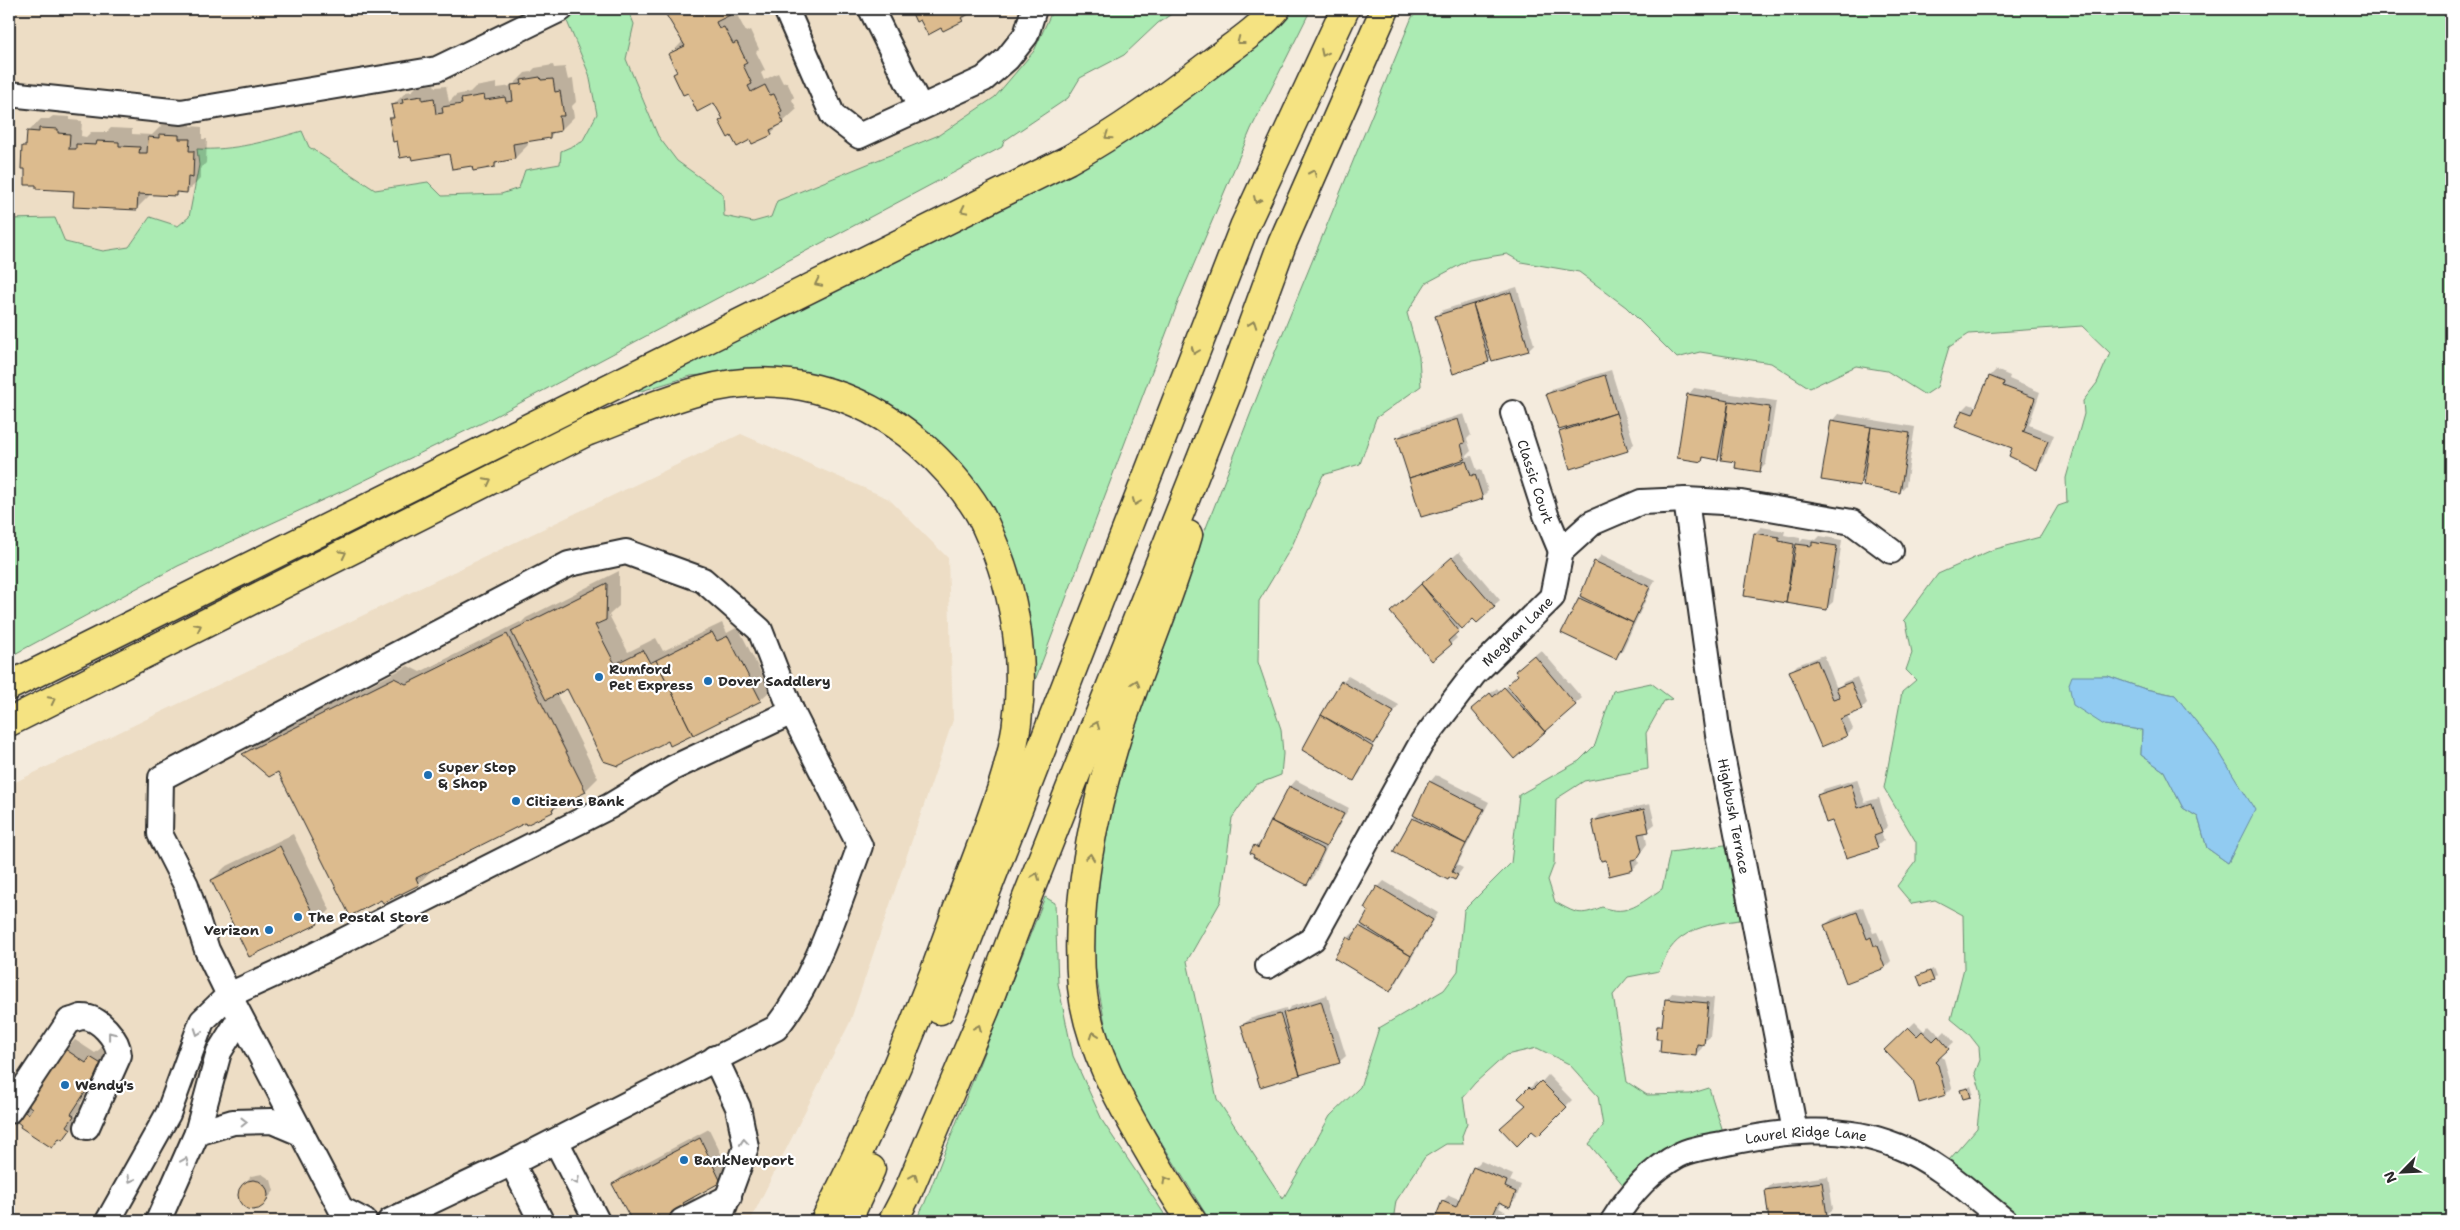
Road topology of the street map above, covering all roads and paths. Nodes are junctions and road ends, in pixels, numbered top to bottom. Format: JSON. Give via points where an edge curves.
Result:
{"nodes":[{"id":1,"x":561,"y":9,"type":"edge"},
{"id":2,"x":786,"y":9,"type":"edge"},
{"id":3,"x":871,"y":9,"type":"edge"},
{"id":4,"x":1034,"y":9,"type":"edge"},
{"id":5,"x":1276,"y":9,"type":"edge"},
{"id":6,"x":1346,"y":9,"type":"edge"},
{"id":7,"x":1385,"y":9,"type":"edge"},
{"id":8,"x":9,"y":94,"type":"edge"},
{"id":9,"x":920,"y":107,"type":"junction"},
{"id":10,"x":1230,"y":386,"type":"junction"},
{"id":11,"x":1513,"y":413,"type":"dead end"},
{"id":12,"x":1686,"y":500,"type":"junction"},
{"id":13,"x":1561,"y":551,"type":"junction"},
{"id":14,"x":1891,"y":551,"type":"dead end"},
{"id":15,"x":9,"y":686,"type":"edge"},
{"id":16,"x":792,"y":712,"type":"junction"},
{"id":17,"x":9,"y":722,"type":"edge"},
{"id":18,"x":1268,"y":966,"type":"dead end"},
{"id":19,"x":229,"y":995,"type":"junction"},
{"id":20,"x":240,"y":1018,"type":"junction"},
{"id":21,"x":715,"y":1058,"type":"junction"},
{"id":22,"x":9,"y":1111,"type":"edge"},
{"id":23,"x":87,"y":1127,"type":"dead end"},
{"id":24,"x":1795,"y":1131,"type":"junction"},
{"id":25,"x":298,"y":1132,"type":"junction"},
{"id":26,"x":197,"y":1134,"type":"junction"},
{"id":27,"x":556,"y":1141,"type":"junction"},
{"id":28,"x":512,"y":1163,"type":"junction"},
{"id":29,"x":729,"y":1197,"type":"junction"},
{"id":30,"x":418,"y":1216,"type":"edge"},
{"id":31,"x":162,"y":1218,"type":"edge"},
{"id":32,"x":108,"y":1221,"type":"edge"},
{"id":33,"x":364,"y":1221,"type":"edge"},
{"id":34,"x":390,"y":1221,"type":"edge"},
{"id":35,"x":541,"y":1221,"type":"edge"},
{"id":36,"x":597,"y":1221,"type":"edge"},
{"id":37,"x":682,"y":1221,"type":"edge"},
{"id":38,"x":719,"y":1221,"type":"edge"},
{"id":39,"x":825,"y":1221,"type":"edge"},
{"id":40,"x":847,"y":1221,"type":"edge"},
{"id":41,"x":893,"y":1221,"type":"edge"},
{"id":42,"x":1192,"y":1221,"type":"edge"},
{"id":43,"x":1613,"y":1221,"type":"edge"},
{"id":44,"x":2005,"y":1221,"type":"edge"}],
"edges":[{"from":1,"to":8,"type":"street","via":[[437,69],[181,112]]},
{"from":2,"to":9,"type":"street","via":[[833,116],[859,136]]},
{"from":3,"to":9,"type":"street"},
{"from":4,"to":9,"type":"street","via":[[1026,35],[1007,59],[984,79]]},
{"from":5,"to":15,"type":"highway","one_way":true,"via":[[1244,38],[1156,105],[1068,160]]},
{"from":6,"to":40,"type":"highway","one_way":true,"via":[[1244,227],[959,964]]},
{"from":10,"to":7,"type":"highway","one_way":true,"via":[[1282,244]]},
{"from":41,"to":10,"type":"highway","one_way":true,"via":[[985,1010]]},
{"from":42,"to":10,"type":"highway","one_way":true,"via":[[1115,1092],[1089,1022],[1082,988],[1081,942],[1090,850],[1120,729],[1172,590]]},
{"from":11,"to":13,"type":"street","name":"Classic Court","via":[[1546,516]]},
{"from":12,"to":13,"type":"street","via":[[1641,502],[1592,523]]},
{"from":12,"to":14,"type":"street","via":[[1741,503],[1852,522]]},
{"from":12,"to":24,"type":"street","name":"Highbush Terrace","via":[[1718,735]]},
{"from":13,"to":18,"type":"street","name":"Meghan Lane","via":[[1552,597],[1474,674],[1422,742],[1312,939]]},
{"from":16,"to":19,"type":"street","via":[[673,768],[610,806]]},
{"from":16,"to":19,"type":"street","via":[[760,630],[703,580],[626,552],[569,564],[161,778],[160,834],[186,885],[207,950]]},
{"from":16,"to":21,"type":"street","via":[[860,846],[796,1002],[776,1028]]},
{"from":17,"to":39,"type":"highway","one_way":true,"via":[[586,432],[663,402],[737,383],[790,384],[840,395],[875,411],[906,432],[935,458],[980,514],[1000,559],[1015,617],[1020,663],[1019,701],[1007,773],[935,972],[856,1159]]},
{"from":19,"to":20,"type":"street"},
{"from":19,"to":32,"type":"street","one_way":true,"via":[[202,1021],[168,1114]]},
{"from":20,"to":25,"type":"street"},
{"from":20,"to":26,"type":"street","via":[[219,1052]]},
{"from":21,"to":27,"type":"street"},
{"from":29,"to":21,"type":"street","one_way":true,"via":[[746,1147],[738,1107]]},
{"from":23,"to":22,"type":"street","one_way":true,"via":[[119,1055],[118,1045],[103,1025],[83,1017],[69,1021]]},
{"from":24,"to":43,"type":"street","name":"Laurel Ridge Lane","via":[[1697,1148],[1677,1156],[1642,1183]]},
{"from":24,"to":44,"type":"street","name":"Laurel Ridge Lane","via":[[1856,1134],[1900,1147],[1942,1171]]},
{"from":26,"to":25,"type":"street","one_way":true,"via":[[233,1122],[272,1121]]},
{"from":25,"to":33,"type":"street","via":[[341,1210]]},
{"from":31,"to":26,"type":"street","one_way":true},
{"from":27,"to":28,"type":"street"},
{"from":27,"to":36,"type":"street","one_way":true},
{"from":28,"to":30,"type":"street"},
{"from":28,"to":35,"type":"street"},
{"from":29,"to":37,"type":"street"},
{"from":29,"to":38,"type":"street"},
{"from":30,"to":34,"type":"street"}]}
